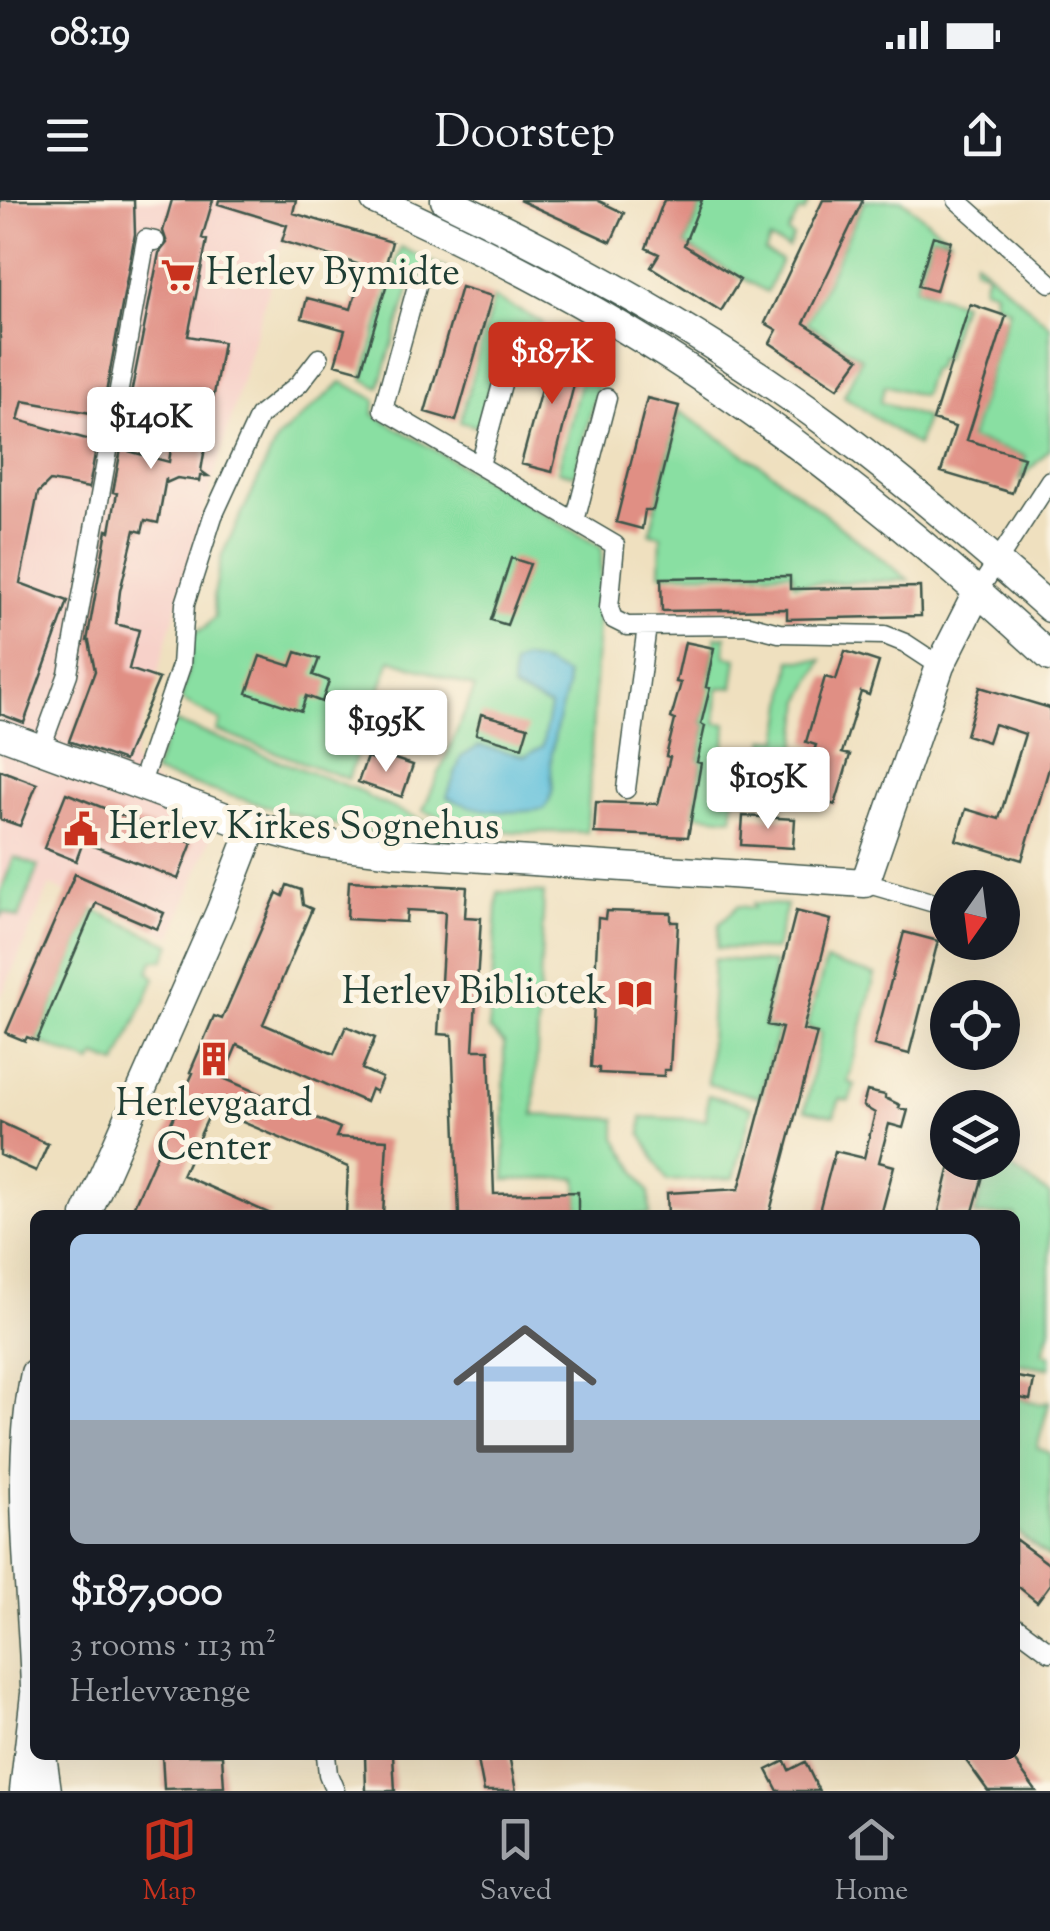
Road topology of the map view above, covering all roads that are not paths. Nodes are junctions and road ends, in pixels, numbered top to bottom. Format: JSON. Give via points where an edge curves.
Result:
{"nodes":[{"id":1,"x":376,"y":200,"type":"edge"},
{"id":2,"x":444,"y":200,"type":"edge"},
{"id":3,"x":957,"y":200,"type":"edge"},
{"id":4,"x":150,"y":240,"type":"dead end"},
{"id":5,"x":1050,"y":283,"type":"edge"},
{"id":6,"x":417,"y":286,"type":"dead end"},
{"id":7,"x":510,"y":350,"type":"dead end"},
{"id":8,"x":320,"y":358,"type":"dead end"},
{"id":9,"x":606,"y":398,"type":"dead end"},
{"id":10,"x":480,"y":465,"type":"junction"},
{"id":11,"x":1050,"y":480,"type":"edge"},
{"id":12,"x":575,"y":521,"type":"junction"},
{"id":13,"x":996,"y":561,"type":"junction"},
{"id":14,"x":978,"y":591,"type":"junction"},
{"id":15,"x":1050,"y":608,"type":"edge"},
{"id":16,"x":646,"y":626,"type":"junction"},
{"id":17,"x":1050,"y":657,"type":"edge"},
{"id":18,"x":940,"y":666,"type":"junction"},
{"id":19,"x":0,"y":734,"type":"edge"},
{"id":20,"x":46,"y":734,"type":"dead end"},
{"id":21,"x":140,"y":786,"type":"junction"},
{"id":22,"x":626,"y":789,"type":"dead end"},
{"id":23,"x":254,"y":827,"type":"junction"},
{"id":24,"x":865,"y":883,"type":"junction"},
{"id":25,"x":930,"y":903,"type":"edge"},
{"id":26,"x":88,"y":1210,"type":"edge"},
{"id":27,"x":30,"y":1407,"type":"edge"},
{"id":28,"x":30,"y":1597,"type":"edge"},
{"id":29,"x":1020,"y":1630,"type":"edge"},
{"id":30,"x":1050,"y":1652,"type":"edge"},
{"id":31,"x":327,"y":1760,"type":"edge"},
{"id":32,"x":335,"y":1791,"type":"edge"}],
"edges":[{"from":1,"to":14,"type":"street","via":[[557,291],[688,368],[807,452]]},
{"from":2,"to":13,"type":"street","via":[[574,265],[710,345],[832,428]]},
{"from":3,"to":5,"type":"street"},
{"from":4,"to":20,"type":"street","via":[[68,674]]},
{"from":6,"to":10,"type":"street","via":[[383,409]]},
{"from":7,"to":10,"type":"street"},
{"from":8,"to":21,"type":"street","via":[[259,416],[213,516],[186,604],[181,666]]},
{"from":9,"to":12,"type":"street"},
{"from":10,"to":12,"type":"street"},
{"from":11,"to":13,"type":"street"},
{"from":12,"to":16,"type":"street","via":[[615,545],[613,619]]},
{"from":13,"to":14,"type":"street"},
{"from":13,"to":15,"type":"street"},
{"from":14,"to":17,"type":"street"},
{"from":14,"to":18,"type":"street"},
{"from":16,"to":18,"type":"street","via":[[885,635]]},
{"from":16,"to":22,"type":"street"},
{"from":18,"to":24,"type":"street"},
{"from":19,"to":21,"type":"street"},
{"from":21,"to":23,"type":"street"},
{"from":23,"to":24,"type":"street","via":[[394,852]]},
{"from":23,"to":26,"type":"street"},
{"from":24,"to":25,"type":"street"},
{"from":27,"to":28,"type":"street","via":[[24,1484]]},
{"from":29,"to":30,"type":"street"},
{"from":31,"to":32,"type":"street"}]}
